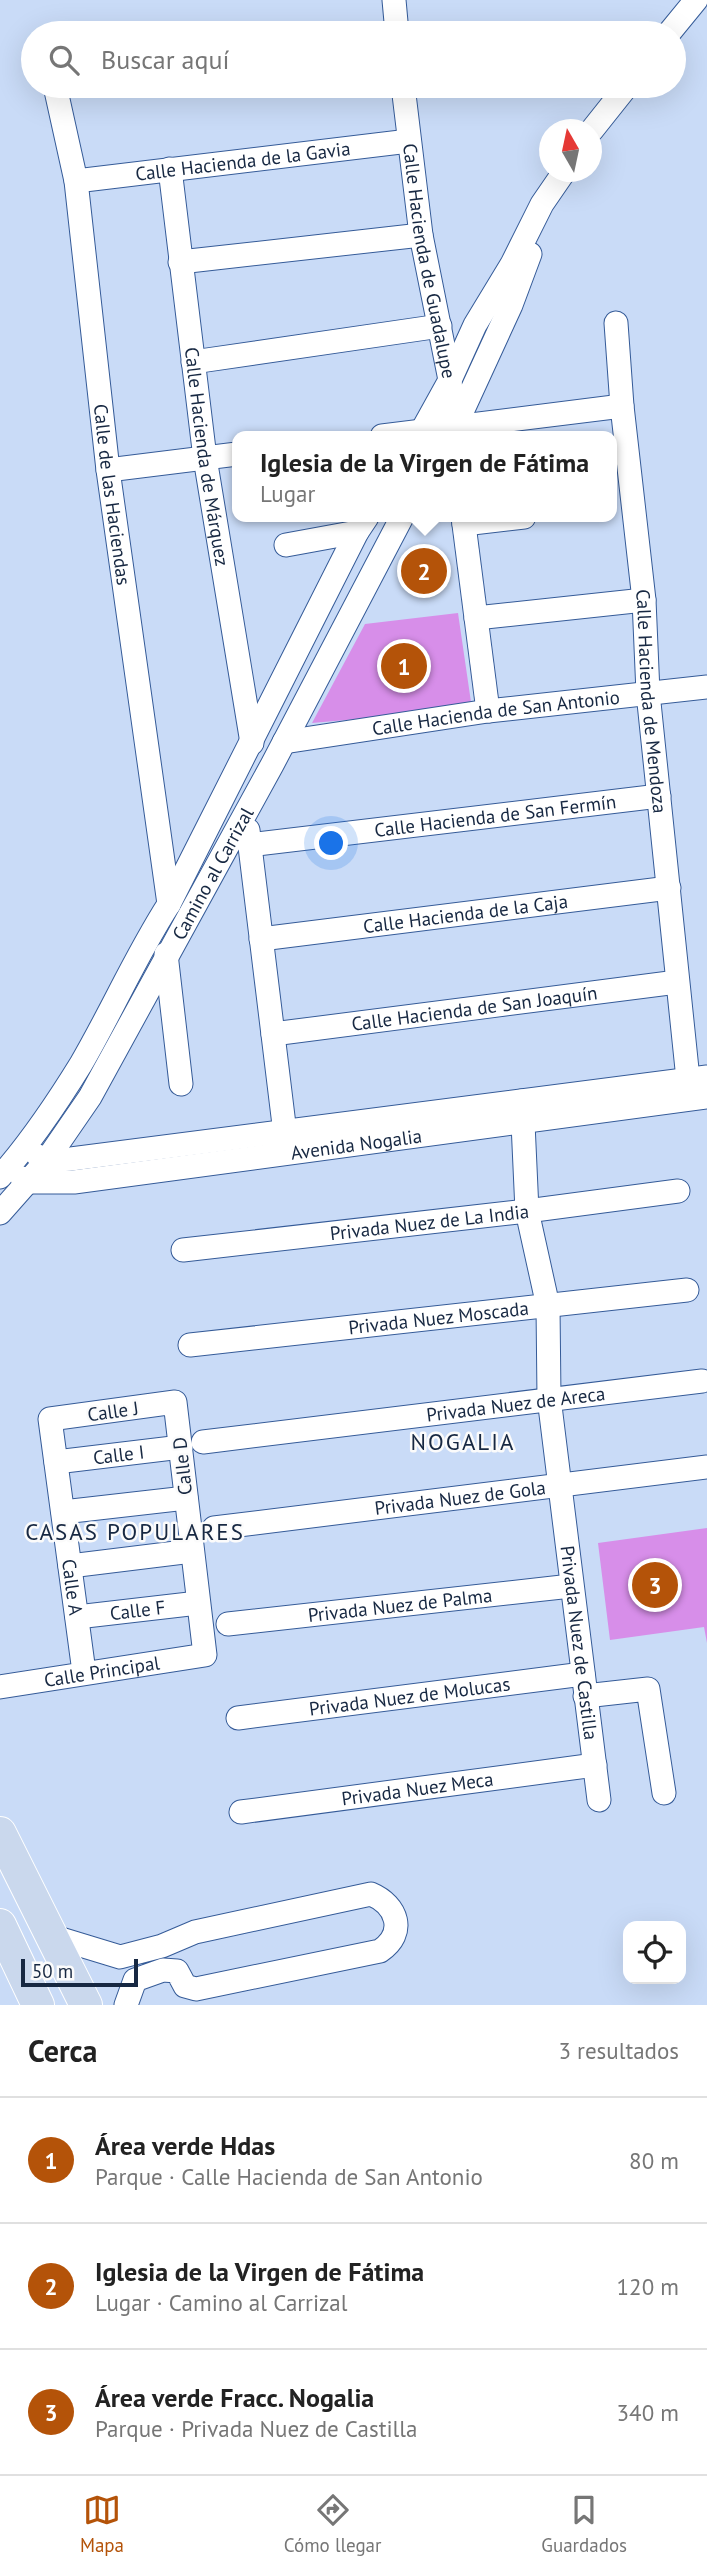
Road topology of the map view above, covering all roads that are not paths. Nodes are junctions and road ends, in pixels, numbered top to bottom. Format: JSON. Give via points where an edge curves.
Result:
{"nodes":[{"id":1,"x":394,"y":0,"type":"edge"},
{"id":2,"x":696,"y":0,"type":"edge"},
{"id":3,"x":396,"y":21,"type":"edge"},
{"id":4,"x":678,"y":21,"type":"edge"},
{"id":5,"x":58,"y":98,"type":"edge"},
{"id":6,"x":404,"y":98,"type":"edge"},
{"id":7,"x":617,"y":98,"type":"edge"},
{"id":8,"x":600,"y":119,"type":"edge"},
{"id":9,"x":409,"y":141,"type":"junction"},
{"id":10,"x":170,"y":169,"type":"junction"},
{"id":11,"x":76,"y":181,"type":"junction"},
{"id":12,"x":557,"y":182,"type":"edge"},
{"id":13,"x":542,"y":204,"type":"junction"},
{"id":14,"x":421,"y":235,"type":"junction"},
{"id":15,"x":180,"y":262,"type":"junction"},
{"id":16,"x":616,"y":323,"type":"dead end"},
{"id":17,"x":440,"y":326,"type":"junction"},
{"id":18,"x":192,"y":362,"type":"junction"},
{"id":19,"x":450,"y":380,"type":"junction"},
{"id":20,"x":622,"y":406,"type":"junction"},
{"id":21,"x":423,"y":431,"type":"edge"},
{"id":22,"x":453,"y":431,"type":"edge"},
{"id":23,"x":454,"y":431,"type":"edge"},
{"id":24,"x":471,"y":431,"type":"edge"},
{"id":25,"x":232,"y":455,"type":"edge"},
{"id":26,"x":205,"y":458,"type":"junction"},
{"id":27,"x":107,"y":470,"type":"junction"},
{"id":28,"x":622,"y":505,"type":"edge"},
{"id":29,"x":399,"y":522,"type":"edge"},
{"id":30,"x":463,"y":522,"type":"edge"},
{"id":31,"x":362,"y":524,"type":"edge"},
{"id":32,"x":286,"y":545,"type":"dead end"},
{"id":33,"x":644,"y":600,"type":"junction"},
{"id":34,"x":476,"y":618,"type":"junction"},
{"id":35,"x":707,"y":687,"type":"edge"},
{"id":36,"x":278,"y":689,"type":"junction"},
{"id":37,"x":648,"y":693,"type":"junction"},
{"id":38,"x":307,"y":701,"type":"junction"},
{"id":39,"x":488,"y":711,"type":"junction"},
{"id":40,"x":252,"y":743,"type":"junction"},
{"id":41,"x":284,"y":743,"type":"junction"},
{"id":42,"x":659,"y":796,"type":"junction"},
{"id":43,"x":246,"y":813,"type":"junction"},
{"id":44,"x":249,"y":845,"type":"junction"},
{"id":45,"x":669,"y":888,"type":"junction"},
{"id":46,"x":169,"y":904,"type":"junction"},
{"id":47,"x":261,"y":939,"type":"junction"},
{"id":48,"x":166,"y":954,"type":"junction"},
{"id":49,"x":677,"y":982,"type":"junction"},
{"id":50,"x":273,"y":1034,"type":"junction"},
{"id":51,"x":698,"y":1078,"type":"edge"},
{"id":52,"x":181,"y":1084,"type":"dead end"},
{"id":53,"x":707,"y":1097,"type":"edge"},
{"id":54,"x":523,"y":1111,"type":"junction"},
{"id":55,"x":285,"y":1133,"type":"junction"},
{"id":56,"x":25,"y":1148,"type":"junction"},
{"id":57,"x":46,"y":1161,"type":"junction"},
{"id":58,"x":4,"y":1173,"type":"edge"},
{"id":59,"x":28,"y":1182,"type":"junction"},
{"id":60,"x":678,"y":1191,"type":"dead end"},
{"id":61,"x":527,"y":1211,"type":"junction"},
{"id":62,"x":0,"y":1213,"type":"edge"},
{"id":63,"x":183,"y":1250,"type":"dead end"},
{"id":64,"x":687,"y":1290,"type":"dead end"},
{"id":65,"x":548,"y":1306,"type":"junction"},
{"id":66,"x":190,"y":1345,"type":"dead end"},
{"id":67,"x":702,"y":1381,"type":"dead end"},
{"id":68,"x":549,"y":1398,"type":"junction"},
{"id":69,"x":175,"y":1402,"type":"joint"},
{"id":70,"x":50,"y":1419,"type":"joint"},
{"id":71,"x":203,"y":1442,"type":"dead end"},
{"id":72,"x":181,"y":1447,"type":"junction"},
{"id":73,"x":56,"y":1462,"type":"junction"},
{"id":74,"x":707,"y":1468,"type":"edge"},
{"id":75,"x":559,"y":1487,"type":"junction"},
{"id":76,"x":186,"y":1498,"type":"junction"},
{"id":77,"x":63,"y":1513,"type":"junction"},
{"id":78,"x":214,"y":1528,"type":"dead end"},
{"id":79,"x":192,"y":1551,"type":"junction"},
{"id":80,"x":70,"y":1566,"type":"junction"},
{"id":81,"x":571,"y":1587,"type":"junction"},
{"id":82,"x":198,"y":1603,"type":"junction"},
{"id":83,"x":77,"y":1617,"type":"junction"},
{"id":84,"x":228,"y":1624,"type":"dead end"},
{"id":85,"x":205,"y":1655,"type":"joint"},
{"id":86,"x":84,"y":1672,"type":"junction"},
{"id":87,"x":584,"y":1685,"type":"junction"},
{"id":88,"x":0,"y":1687,"type":"edge"},
{"id":89,"x":238,"y":1718,"type":"dead end"},
{"id":90,"x":595,"y":1765,"type":"junction"},
{"id":91,"x":664,"y":1793,"type":"dead end"},
{"id":92,"x":599,"y":1800,"type":"dead end"},
{"id":93,"x":241,"y":1812,"type":"dead end"},
{"id":94,"x":0,"y":1833,"type":"edge"},
{"id":95,"x":0,"y":1925,"type":"edge"},
{"id":96,"x":51,"y":1936,"type":"junction"},
{"id":97,"x":38,"y":2005,"type":"edge"},
{"id":98,"x":86,"y":2005,"type":"edge"},
{"id":99,"x":126,"y":2005,"type":"edge"}],
"edges":[{"from":1,"to":3,"type":"street"},
{"from":2,"to":4,"type":"street"},
{"from":5,"to":11,"type":"street","name":"Calle de las Haciendas"},
{"from":6,"to":9,"type":"street","name":"Calle Hacienda de Guadalupe"},
{"from":7,"to":8,"type":"street"},
{"from":9,"to":10,"type":"street","name":"Calle Hacienda de la Gavia"},
{"from":9,"to":14,"type":"street","name":"Calle Hacienda de Guadalupe"},
{"from":10,"to":11,"type":"street","name":"Calle Hacienda de la Gavia"},
{"from":10,"to":15,"type":"street","name":"Calle Hacienda de Márquez"},
{"from":11,"to":27,"type":"street","name":"Calle de las Haciendas"},
{"from":12,"to":13,"type":"street"},
{"from":13,"to":19,"type":"street"},
{"from":13,"to":23,"type":"street","via":[[511,305]]},
{"from":14,"to":15,"type":"street"},
{"from":14,"to":17,"type":"street","name":"Calle Hacienda de Guadalupe"},
{"from":15,"to":18,"type":"street","name":"Calle Hacienda de Márquez"},
{"from":16,"to":20,"type":"street","name":"Calle Hacienda de Mendoza"},
{"from":17,"to":18,"type":"street"},
{"from":17,"to":19,"type":"street","name":"Calle Hacienda de Guadalupe"},
{"from":18,"to":26,"type":"street","name":"Calle Hacienda de Márquez"},
{"from":19,"to":21,"type":"street"},
{"from":19,"to":22,"type":"street","name":"Calle Hacienda de Guadalupe"},
{"from":20,"to":24,"type":"street"},
{"from":20,"to":28,"type":"street","name":"Calle Hacienda de Mendoza"},
{"from":25,"to":26,"type":"street"},
{"from":26,"to":27,"type":"street"},
{"from":26,"to":40,"type":"street","name":"Calle Hacienda de Márquez"},
{"from":27,"to":46,"type":"street","name":"Calle de las Haciendas"},
{"from":28,"to":33,"type":"street","name":"Calle Hacienda de Mendoza"},
{"from":29,"to":38,"type":"street","name":"Camino al Carrizal"},
{"from":30,"to":34,"type":"street"},
{"from":31,"to":32,"type":"street"},
{"from":31,"to":36,"type":"street","name":"Camino al Carrizal"},
{"from":33,"to":34,"type":"street"},
{"from":33,"to":37,"type":"street","name":"Calle Hacienda de Mendoza"},
{"from":34,"to":39,"type":"street"},
{"from":35,"to":37,"type":"street","name":"Calle Hacienda de San Antonio"},
{"from":36,"to":38,"type":"street"},
{"from":36,"to":40,"type":"street","name":"Camino al Carrizal"},
{"from":37,"to":39,"type":"street","name":"Calle Hacienda de San Antonio"},
{"from":37,"to":42,"type":"street","name":"Calle Hacienda de Mendoza"},
{"from":38,"to":41,"type":"street","name":"Camino al Carrizal"},
{"from":39,"to":41,"type":"street","name":"Calle Hacienda de San Antonio"},
{"from":40,"to":46,"type":"street","name":"Camino al Carrizal"},
{"from":41,"to":43,"type":"street","name":"Camino al Carrizal"},
{"from":42,"to":44,"type":"street","name":"Calle Hacienda de San Fermín"},
{"from":42,"to":45,"type":"street","name":"Calle Hacienda de Mendoza"},
{"from":43,"to":44,"type":"street"},
{"from":43,"to":48,"type":"street","name":"Camino al Carrizal"},
{"from":44,"to":47,"type":"street"},
{"from":45,"to":47,"type":"street","name":"Calle Hacienda de la Caja"},
{"from":45,"to":49,"type":"street","name":"Calle Hacienda de Mendoza"},
{"from":46,"to":56,"type":"street","name":"Camino al Carrizal","via":[[80,1064]]},
{"from":47,"to":50,"type":"street"},
{"from":48,"to":52,"type":"street"},
{"from":48,"to":57,"type":"street","name":"Camino al Carrizal","via":[[89,1097]]},
{"from":49,"to":50,"type":"street","name":"Calle Hacienda de San Joaquín"},
{"from":49,"to":51,"type":"street","name":"Calle Hacienda de Mendoza"},
{"from":50,"to":55,"type":"street"},
{"from":51,"to":54,"type":"street","name":"Avenida Nogalia"},
{"from":53,"to":54,"type":"street","name":"Avenida Nogalia"},
{"from":54,"to":55,"type":"street","name":"Avenida Nogalia"},
{"from":54,"to":59,"type":"street","name":"Avenida Nogalia","via":[[74,1182]]},
{"from":54,"to":61,"type":"street","name":"Privada Nuez de Castilla"},
{"from":55,"to":57,"type":"street","name":"Avenida Nogalia"},
{"from":56,"to":57,"type":"street"},
{"from":56,"to":58,"type":"street","name":"Camino al Carrizal"},
{"from":57,"to":59,"type":"street","name":"Camino al Carrizal"},
{"from":58,"to":59,"type":"street"},
{"from":59,"to":62,"type":"street","name":"Camino al Carrizal"},
{"from":60,"to":61,"type":"street","name":"Privada Nuez de La India"},
{"from":61,"to":63,"type":"street","name":"Privada Nuez de La India"},
{"from":61,"to":65,"type":"street","name":"Privada Nuez de Castilla"},
{"from":64,"to":65,"type":"street","name":"Privada Nuez Moscada"},
{"from":65,"to":66,"type":"street","name":"Privada Nuez Moscada"},
{"from":65,"to":68,"type":"street","name":"Privada Nuez de Castilla"},
{"from":67,"to":68,"type":"street","name":"Privada Nuez de Areca"},
{"from":68,"to":71,"type":"street","name":"Privada Nuez de Areca"},
{"from":68,"to":75,"type":"street","name":"Privada Nuez de Castilla"},
{"from":69,"to":70,"type":"street","name":"Calle J"},
{"from":69,"to":72,"type":"street","name":"Calle D"},
{"from":70,"to":73,"type":"street","name":"Calle A"},
{"from":72,"to":73,"type":"street","name":"Calle I"},
{"from":72,"to":76,"type":"street","name":"Calle D"},
{"from":73,"to":77,"type":"street","name":"Calle A"},
{"from":74,"to":75,"type":"street","name":"Privada Nuez de Gola"},
{"from":75,"to":78,"type":"street","name":"Privada Nuez de Gola"},
{"from":75,"to":81,"type":"street","name":"Privada Nuez de Castilla"},
{"from":76,"to":77,"type":"street"},
{"from":76,"to":79,"type":"street","name":"Calle D"},
{"from":77,"to":80,"type":"street","name":"Calle A"},
{"from":79,"to":80,"type":"street"},
{"from":79,"to":82,"type":"street","name":"Calle D"},
{"from":80,"to":83,"type":"street","name":"Calle A"},
{"from":81,"to":84,"type":"street","name":"Privada Nuez de Palma"},
{"from":81,"to":87,"type":"street","name":"Privada Nuez de Castilla"},
{"from":82,"to":83,"type":"street","name":"Calle F"},
{"from":82,"to":85,"type":"street","name":"Calle D"},
{"from":83,"to":86,"type":"street","name":"Calle A"},
{"from":85,"to":86,"type":"street","name":"Calle Principal"},
{"from":86,"to":88,"type":"street","name":"Calle Principal"},
{"from":87,"to":89,"type":"street","name":"Privada Nuez de Molucas"},
{"from":87,"to":90,"type":"street","name":"Privada Nuez de Castilla"},
{"from":87,"to":91,"type":"street","name":"Privada Nuez de Molucas","via":[[648,1689]]},
{"from":90,"to":92,"type":"street","name":"Privada Nuez de Castilla"},
{"from":90,"to":93,"type":"street","name":"Privada Nuez Meca"},
{"from":94,"to":96,"type":"highway"},
{"from":95,"to":97,"type":"highway"},
{"from":96,"to":98,"type":"highway"},
{"from":96,"to":99,"type":"street","via":[[120,1957],[204,1930],[371,1894],[385,1900],[393,1912],[393,1939],[380,1951],[196,1989],[185,1986],[177,1971],[163,1970],[135,1980]]}]}
